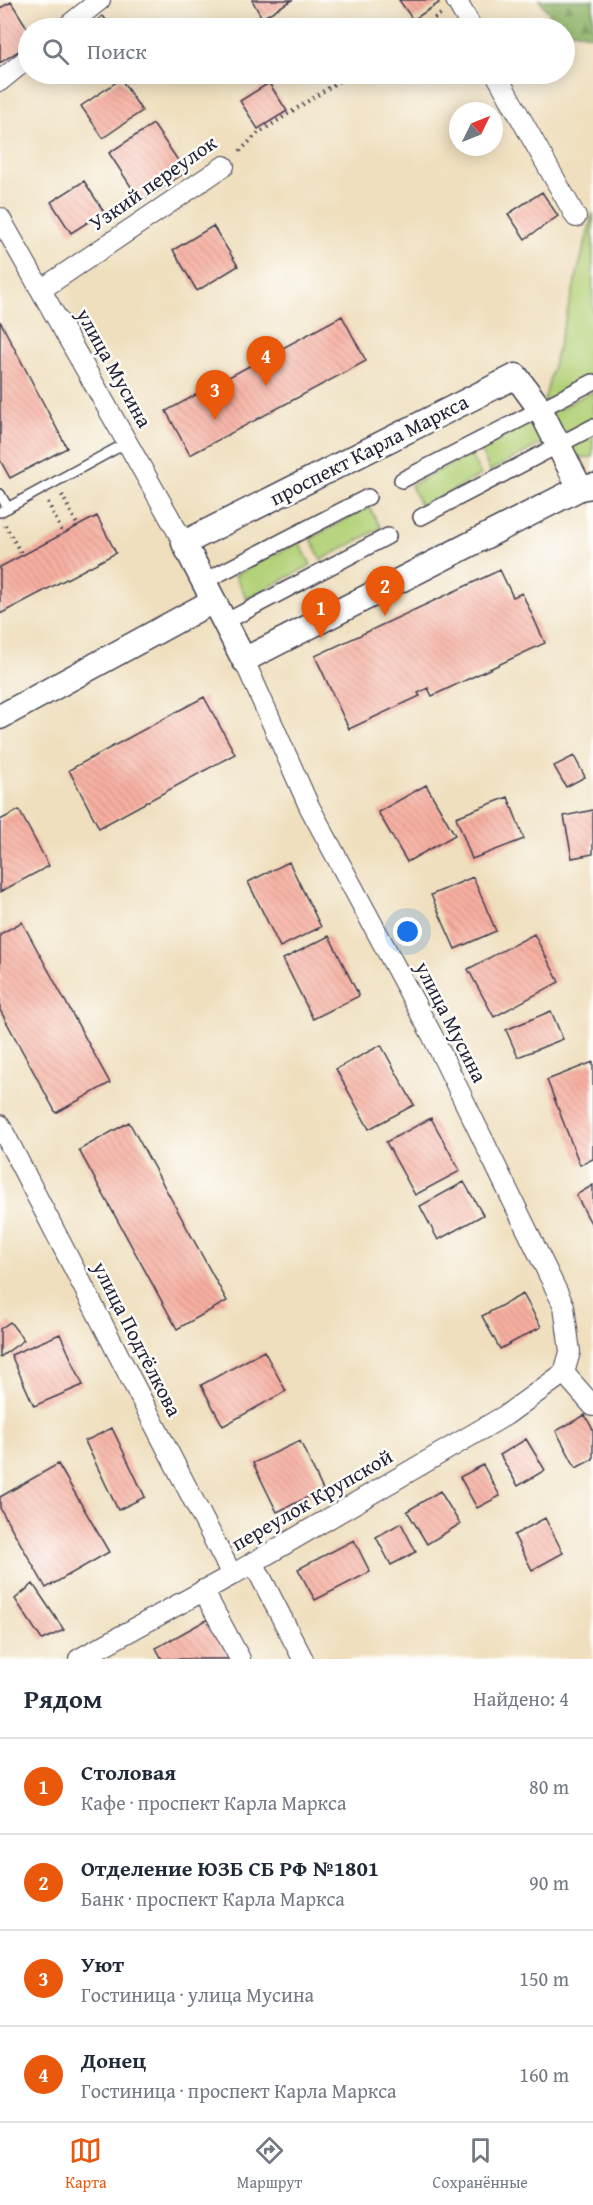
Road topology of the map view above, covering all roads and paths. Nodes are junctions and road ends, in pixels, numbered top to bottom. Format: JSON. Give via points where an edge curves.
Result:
{"nodes":[{"id":1,"x":100,"y":0,"type":"edge"},
{"id":2,"x":456,"y":0,"type":"edge"},
{"id":3,"x":78,"y":18,"type":"edge"},
{"id":4,"x":466,"y":18,"type":"edge"},
{"id":5,"x":18,"y":66,"type":"edge"},
{"id":6,"x":0,"y":81,"type":"edge"},
{"id":7,"x":334,"y":84,"type":"edge"},
{"id":8,"x":502,"y":84,"type":"edge"},
{"id":9,"x":224,"y":166,"type":"joint"},
{"id":10,"x":576,"y":217,"type":"dead end"},
{"id":11,"x":0,"y":218,"type":"edge"},
{"id":12,"x":42,"y":289,"type":"junction"},
{"id":13,"x":593,"y":382,"type":"edge"},
{"id":14,"x":540,"y":410,"type":"junction"},
{"id":15,"x":593,"y":427,"type":"edge"},
{"id":16,"x":128,"y":442,"type":"junction"},
{"id":17,"x":559,"y":445,"type":"junction"},
{"id":18,"x":402,"y":480,"type":"dead end"},
{"id":19,"x":55,"y":482,"type":"junction"},
{"id":20,"x":586,"y":487,"type":"edge"},
{"id":21,"x":41,"y":490,"type":"junction"},
{"id":22,"x":0,"y":494,"type":"edge"},
{"id":23,"x":368,"y":497,"type":"dead end"},
{"id":24,"x":2,"y":512,"type":"edge"},
{"id":25,"x":421,"y":517,"type":"dead end"},
{"id":26,"x":78,"y":526,"type":"dead end"},
{"id":27,"x":63,"y":534,"type":"dead end"},
{"id":28,"x":387,"y":536,"type":"dead end"},
{"id":29,"x":184,"y":543,"type":"junction"},
{"id":30,"x":22,"y":555,"type":"dead end"},
{"id":31,"x":214,"y":601,"type":"junction"},
{"id":32,"x":244,"y":660,"type":"junction"},
{"id":33,"x":0,"y":717,"type":"edge"},
{"id":34,"x":0,"y":1125,"type":"edge"},
{"id":35,"x":564,"y":1373,"type":"junction"},
{"id":36,"x":593,"y":1406,"type":"edge"},
{"id":37,"x":253,"y":1562,"type":"junction"},
{"id":38,"x":232,"y":1575,"type":"junction"},
{"id":39,"x":203,"y":1590,"type":"junction"},
{"id":40,"x":79,"y":1659,"type":"edge"},
{"id":41,"x":240,"y":1659,"type":"edge"},
{"id":42,"x":303,"y":1659,"type":"edge"}],
"edges":[{"from":1,"to":3,"type":"street"},
{"from":2,"to":4,"type":"street"},
{"from":5,"to":6,"type":"street"},
{"from":7,"to":9,"type":"path","name":"Узкий переулок","via":[[257,134]]},
{"from":8,"to":10,"type":"street"},
{"from":9,"to":12,"type":"street","name":"Узкий переулок"},
{"from":11,"to":12,"type":"street","name":"улица Мусина"},
{"from":12,"to":16,"type":"street","name":"улица Мусина"},
{"from":13,"to":14,"type":"street","name":"проспект Карла Маркса"},
{"from":14,"to":17,"type":"street","name":"проспект Карла Маркса"},
{"from":14,"to":18,"type":"street","name":"проспект Карла Маркса"},
{"from":14,"to":29,"type":"street","name":"проспект Карла Маркса","via":[[516,376]]},
{"from":15,"to":17,"type":"street"},
{"from":16,"to":19,"type":"lane"},
{"from":16,"to":29,"type":"street","name":"улица Мусина"},
{"from":17,"to":20,"type":"street","name":"проспект Карла Маркса"},
{"from":17,"to":25,"type":"street"},
{"from":19,"to":21,"type":"lane"},
{"from":19,"to":26,"type":"path"},
{"from":20,"to":32,"type":"street","name":"проспект Карла Маркса"},
{"from":21,"to":24,"type":"lane"},
{"from":21,"to":27,"type":"path"},
{"from":22,"to":24,"type":"lane"},
{"from":23,"to":31,"type":"street","name":"проспект Карла Маркса"},
{"from":24,"to":30,"type":"path"},
{"from":28,"to":31,"type":"street","name":"проспект Карла Маркса"},
{"from":29,"to":31,"type":"street"},
{"from":31,"to":32,"type":"street"},
{"from":31,"to":33,"type":"street","name":"проспект Карла Маркса"},
{"from":32,"to":35,"type":"street","name":"улица Мусина","via":[[309,807],[432,1035],[564,1306],[570,1352]]},
{"from":34,"to":38,"type":"street","name":"улица Подтёлкова"},
{"from":35,"to":36,"type":"street"},
{"from":35,"to":37,"type":"street","name":"переулок Крупской","via":[[506,1415]]},
{"from":37,"to":38,"type":"street","name":"переулок Крупской"},
{"from":37,"to":42,"type":"street"},
{"from":38,"to":39,"type":"street","name":"переулок Крупской"},
{"from":39,"to":40,"type":"street","name":"переулок Крупской"},
{"from":39,"to":41,"type":"street"}]}
